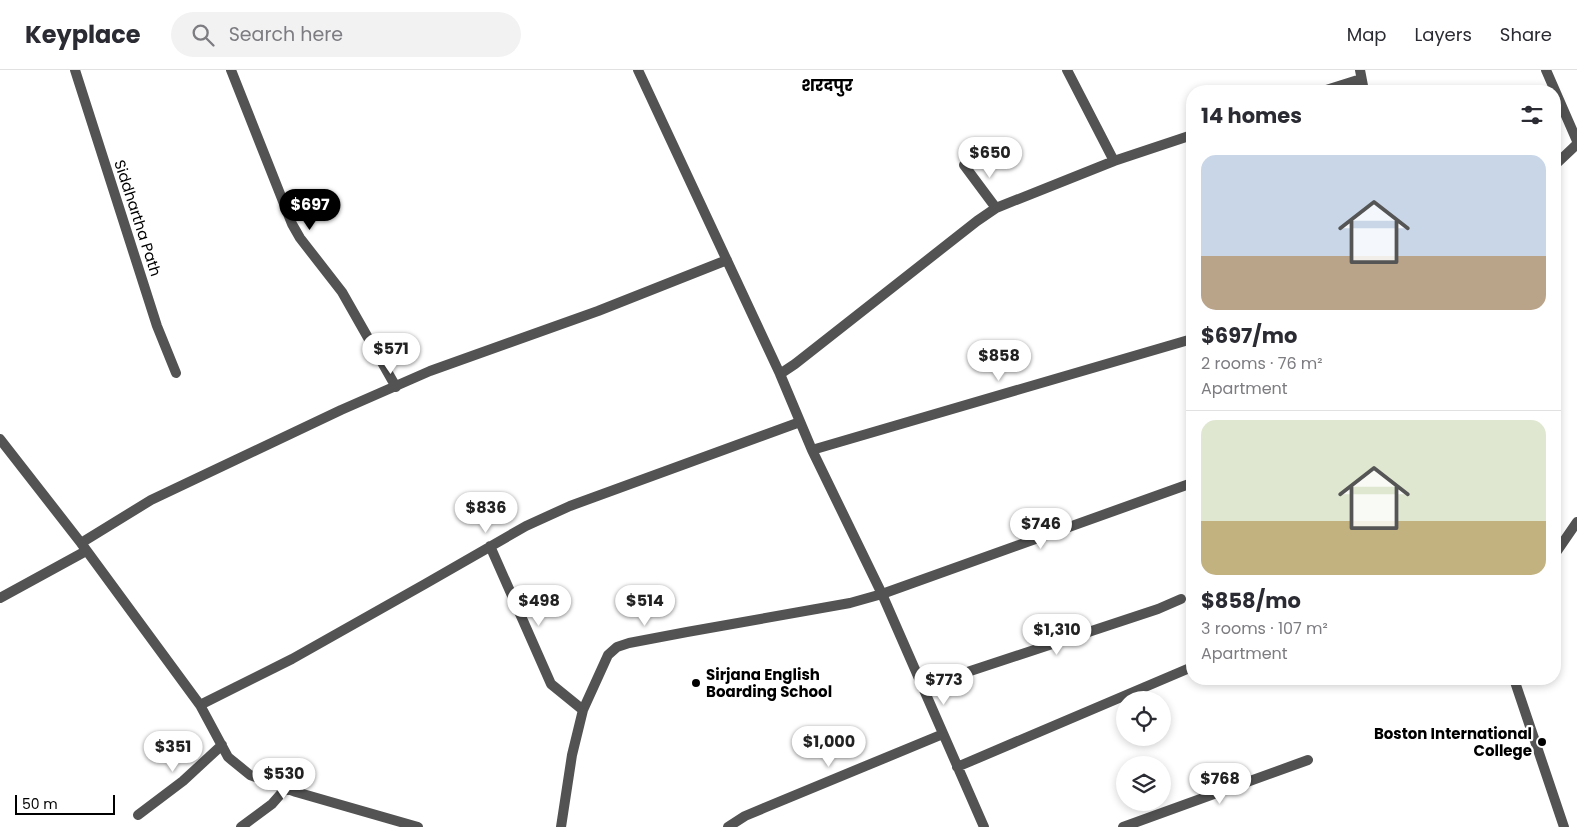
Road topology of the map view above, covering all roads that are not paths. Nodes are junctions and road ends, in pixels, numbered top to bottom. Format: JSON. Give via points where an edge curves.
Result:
{"nodes":[{"id":1,"x":75,"y":70,"type":"edge"},
{"id":2,"x":231,"y":70,"type":"edge"},
{"id":3,"x":638,"y":70,"type":"edge"},
{"id":4,"x":1067,"y":70,"type":"edge"},
{"id":5,"x":1546,"y":70,"type":"edge"},
{"id":6,"x":1361,"y":74,"type":"edge"},
{"id":7,"x":1337,"y":85,"type":"edge"},
{"id":8,"x":1552,"y":85,"type":"edge"},
{"id":9,"x":1561,"y":105,"type":"edge"},
{"id":10,"x":1186,"y":137,"type":"edge"},
{"id":11,"x":1577,"y":142,"type":"edge"},
{"id":12,"x":1561,"y":159,"type":"edge"},
{"id":13,"x":1114,"y":161,"type":"junction"},
{"id":14,"x":964,"y":165,"type":"dead end"},
{"id":15,"x":996,"y":208,"type":"junction"},
{"id":16,"x":727,"y":260,"type":"junction"},
{"id":17,"x":1186,"y":341,"type":"edge"},
{"id":18,"x":176,"y":373,"type":"dead end"},
{"id":19,"x":780,"y":374,"type":"junction"},
{"id":20,"x":396,"y":387,"type":"junction"},
{"id":21,"x":800,"y":422,"type":"junction"},
{"id":22,"x":0,"y":439,"type":"edge"},
{"id":23,"x":812,"y":450,"type":"junction"},
{"id":24,"x":1186,"y":486,"type":"edge"},
{"id":25,"x":1577,"y":522,"type":"edge"},
{"id":26,"x":1561,"y":545,"type":"edge"},
{"id":27,"x":490,"y":546,"type":"junction"},
{"id":28,"x":84,"y":547,"type":"junction"},
{"id":29,"x":882,"y":594,"type":"junction"},
{"id":30,"x":0,"y":598,"type":"edge"},
{"id":31,"x":1181,"y":599,"type":"dead end"},
{"id":32,"x":1186,"y":670,"type":"edge"},
{"id":33,"x":1516,"y":685,"type":"edge"},
{"id":34,"x":922,"y":687,"type":"junction"},
{"id":35,"x":200,"y":705,"type":"junction"},
{"id":36,"x":583,"y":710,"type":"junction"},
{"id":37,"x":943,"y":734,"type":"junction"},
{"id":38,"x":222,"y":745,"type":"junction"},
{"id":39,"x":1308,"y":760,"type":"dead end"},
{"id":40,"x":958,"y":767,"type":"junction"},
{"id":41,"x":286,"y":788,"type":"junction"},
{"id":42,"x":138,"y":815,"type":"dead end"},
{"id":43,"x":241,"y":827,"type":"edge"},
{"id":44,"x":418,"y":827,"type":"edge"},
{"id":45,"x":561,"y":827,"type":"edge"},
{"id":46,"x":728,"y":827,"type":"edge"},
{"id":47,"x":984,"y":827,"type":"edge"},
{"id":48,"x":1123,"y":827,"type":"edge"},
{"id":49,"x":1564,"y":827,"type":"edge"}],
"edges":[{"from":1,"to":18,"type":"street","name":"Siddhartha Path","via":[[157,326]]},
{"from":2,"to":20,"type":"street","via":[[292,224],[342,292]]},
{"from":3,"to":16,"type":"street"},
{"from":4,"to":13,"type":"street"},
{"from":5,"to":8,"type":"street"},
{"from":6,"to":7,"type":"street"},
{"from":9,"to":11,"type":"street"},
{"from":10,"to":13,"type":"street"},
{"from":11,"to":12,"type":"street"},
{"from":13,"to":15,"type":"street"},
{"from":14,"to":15,"type":"street"},
{"from":15,"to":19,"type":"street"},
{"from":16,"to":19,"type":"street"},
{"from":16,"to":20,"type":"street","via":[[598,311],[430,371]]},
{"from":17,"to":23,"type":"street"},
{"from":19,"to":21,"type":"street"},
{"from":20,"to":28,"type":"street","via":[[151,500]]},
{"from":21,"to":23,"type":"street"},
{"from":21,"to":27,"type":"street","via":[[570,506]]},
{"from":22,"to":28,"type":"street"},
{"from":23,"to":29,"type":"street"},
{"from":24,"to":29,"type":"street"},
{"from":25,"to":26,"type":"street"},
{"from":27,"to":35,"type":"street","via":[[292,659]]},
{"from":27,"to":36,"type":"street","via":[[551,684]]},
{"from":28,"to":30,"type":"street"},
{"from":28,"to":35,"type":"street"},
{"from":29,"to":34,"type":"street"},
{"from":29,"to":36,"type":"street","via":[[850,603],[617,647],[608,654]]},
{"from":31,"to":34,"type":"street","via":[[1158,610]]},
{"from":32,"to":40,"type":"street"},
{"from":33,"to":49,"type":"street"},
{"from":34,"to":37,"type":"street"},
{"from":35,"to":38,"type":"street"},
{"from":36,"to":45,"type":"street"},
{"from":37,"to":40,"type":"street"},
{"from":37,"to":46,"type":"street","via":[[745,816]]},
{"from":38,"to":41,"type":"street","via":[[228,757],[250,775]]},
{"from":38,"to":42,"type":"street","via":[[184,781]]},
{"from":39,"to":48,"type":"street"},
{"from":40,"to":47,"type":"street"},
{"from":41,"to":43,"type":"street","via":[[272,804]]},
{"from":41,"to":44,"type":"street"}]}
